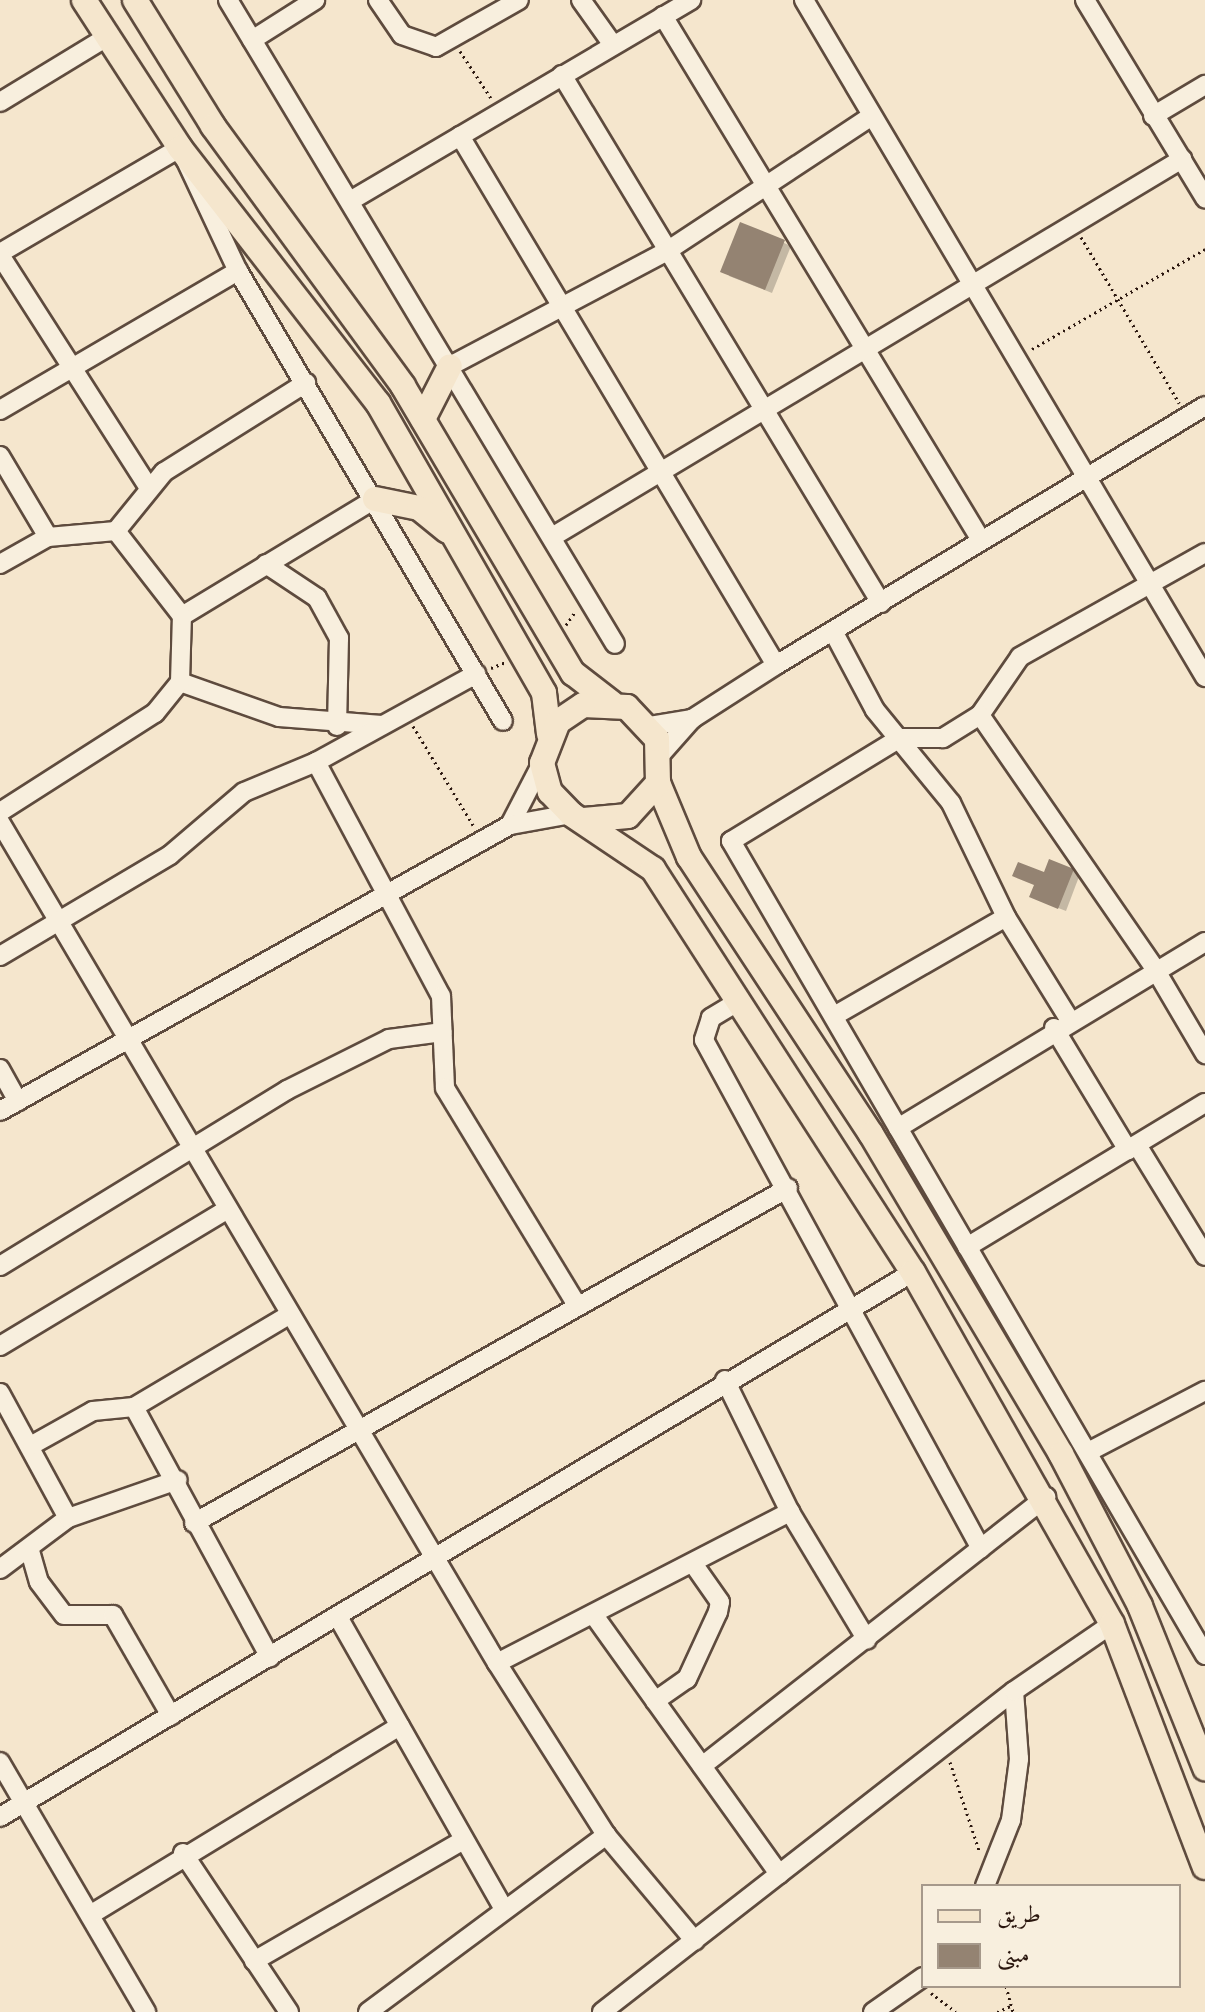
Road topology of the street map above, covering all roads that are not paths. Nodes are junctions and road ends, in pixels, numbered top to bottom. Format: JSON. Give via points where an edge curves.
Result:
{"nodes":[{"id":1,"x":84,"y":0,"type":"edge"},
{"id":2,"x":135,"y":0,"type":"edge"},
{"id":3,"x":228,"y":0,"type":"edge"},
{"id":4,"x":315,"y":0,"type":"edge"},
{"id":5,"x":378,"y":0,"type":"edge"},
{"id":6,"x":519,"y":0,"type":"edge"},
{"id":7,"x":581,"y":0,"type":"edge"},
{"id":8,"x":691,"y":0,"type":"edge"},
{"id":9,"x":804,"y":0,"type":"edge"},
{"id":10,"x":1085,"y":0,"type":"edge"},
{"id":11,"x":663,"y":16,"type":"junction"},
{"id":12,"x":107,"y":37,"type":"junction"},
{"id":13,"x":252,"y":40,"type":"junction"},
{"id":14,"x":613,"y":45,"type":"junction"},
{"id":15,"x":562,"y":75,"type":"junction"},
{"id":16,"x":1205,"y":85,"type":"edge"},
{"id":17,"x":0,"y":102,"type":"edge"},
{"id":18,"x":872,"y":116,"type":"junction"},
{"id":19,"x":1153,"y":116,"type":"junction"},
{"id":20,"x":460,"y":136,"type":"junction"},
{"id":21,"x":180,"y":148,"type":"junction"},
{"id":22,"x":1182,"y":159,"type":"junction"},
{"id":23,"x":764,"y":191,"type":"junction"},
{"id":24,"x":1205,"y":198,"type":"edge"},
{"id":25,"x":350,"y":201,"type":"junction"},
{"id":26,"x":667,"y":251,"type":"junction"},
{"id":27,"x":0,"y":254,"type":"edge"},
{"id":28,"x":238,"y":271,"type":"junction"},
{"id":29,"x":972,"y":283,"type":"junction"},
{"id":30,"x":564,"y":311,"type":"junction"},
{"id":31,"x":860,"y":351,"type":"junction"},
{"id":32,"x":450,"y":366,"type":"junction"},
{"id":33,"x":71,"y":369,"type":"junction"},
{"id":34,"x":306,"y":383,"type":"junction"},
{"id":35,"x":0,"y":410,"type":"edge"},
{"id":36,"x":764,"y":410,"type":"junction"},
{"id":37,"x":1198,"y":415,"type":"edge"},
{"id":38,"x":423,"y":419,"type":"junction"},
{"id":39,"x":0,"y":456,"type":"edge"},
{"id":40,"x":662,"y":475,"type":"junction"},
{"id":41,"x":1088,"y":477,"type":"junction"},
{"id":42,"x":149,"y":488,"type":"junction"},
{"id":43,"x":375,"y":499,"type":"junction"},
{"id":44,"x":116,"y":531,"type":"junction"},
{"id":45,"x":48,"y":537,"type":"junction"},
{"id":46,"x":552,"y":537,"type":"junction"},
{"id":47,"x":981,"y":540,"type":"junction"},
{"id":48,"x":1205,"y":553,"type":"edge"},
{"id":49,"x":0,"y":564,"type":"edge"},
{"id":50,"x":266,"y":564,"type":"junction"},
{"id":51,"x":478,"y":567,"type":"junction"},
{"id":52,"x":1151,"y":585,"type":"junction"},
{"id":53,"x":881,"y":603,"type":"junction"},
{"id":54,"x":182,"y":616,"type":"junction"},
{"id":55,"x":834,"y":633,"type":"junction"},
{"id":56,"x":615,"y":644,"type":"dead end"},
{"id":57,"x":776,"y":665,"type":"junction"},
{"id":58,"x":476,"y":674,"type":"junction"},
{"id":59,"x":1205,"y":677,"type":"edge"},
{"id":60,"x":180,"y":682,"type":"junction"},
{"id":61,"x":612,"y":703,"type":"junction"},
{"id":62,"x":980,"y":715,"type":"junction"},
{"id":63,"x":692,"y":719,"type":"junction"},
{"id":64,"x":503,"y":721,"type":"dead end"},
{"id":65,"x":388,"y":725,"type":"junction"},
{"id":66,"x":337,"y":726,"type":"junction"},
{"id":67,"x":650,"y":726,"type":"junction"},
{"id":68,"x":549,"y":734,"type":"junction"},
{"id":69,"x":900,"y":738,"type":"junction"},
{"id":70,"x":661,"y":754,"type":"junction"},
{"id":71,"x":316,"y":762,"type":"junction"},
{"id":72,"x":542,"y":763,"type":"junction"},
{"id":73,"x":658,"y":783,"type":"junction"},
{"id":74,"x":0,"y":812,"type":"edge"},
{"id":75,"x":577,"y":817,"type":"junction"},
{"id":76,"x":0,"y":822,"type":"edge"},
{"id":77,"x":510,"y":825,"type":"junction"},
{"id":78,"x":386,"y":895,"type":"junction"},
{"id":79,"x":1006,"y":917,"type":"junction"},
{"id":80,"x":61,"y":918,"type":"junction"},
{"id":81,"x":1205,"y":942,"type":"edge"},
{"id":82,"x":0,"y":956,"type":"edge"},
{"id":83,"x":1155,"y":969,"type":"junction"},
{"id":84,"x":739,"y":1001,"type":"junction"},
{"id":85,"x":834,"y":1016,"type":"junction"},
{"id":86,"x":1062,"y":1024,"type":"junction"},
{"id":87,"x":443,"y":1032,"type":"junction"},
{"id":88,"x":126,"y":1039,"type":"junction"},
{"id":89,"x":1205,"y":1054,"type":"edge"},
{"id":90,"x":0,"y":1069,"type":"edge"},
{"id":91,"x":18,"y":1101,"type":"junction"},
{"id":92,"x":1205,"y":1103,"type":"edge"},
{"id":93,"x":0,"y":1111,"type":"edge"},
{"id":94,"x":898,"y":1128,"type":"junction"},
{"id":95,"x":1133,"y":1147,"type":"junction"},
{"id":96,"x":194,"y":1152,"type":"junction"},
{"id":97,"x":788,"y":1188,"type":"junction"},
{"id":98,"x":225,"y":1211,"type":"junction"},
{"id":99,"x":967,"y":1247,"type":"junction"},
{"id":100,"x":1205,"y":1256,"type":"edge"},
{"id":101,"x":0,"y":1266,"type":"edge"},
{"id":102,"x":913,"y":1272,"type":"junction"},
{"id":103,"x":577,"y":1305,"type":"junction"},
{"id":104,"x":850,"y":1309,"type":"junction"},
{"id":105,"x":287,"y":1316,"type":"junction"},
{"id":106,"x":0,"y":1346,"type":"edge"},
{"id":107,"x":725,"y":1380,"type":"junction"},
{"id":108,"x":1205,"y":1391,"type":"edge"},
{"id":109,"x":0,"y":1393,"type":"edge"},
{"id":110,"x":134,"y":1407,"type":"junction"},
{"id":111,"x":7,"y":1420,"type":"edge"},
{"id":112,"x":359,"y":1431,"type":"junction"},
{"id":113,"x":32,"y":1445,"type":"junction"},
{"id":114,"x":1090,"y":1451,"type":"junction"},
{"id":115,"x":178,"y":1480,"type":"junction"},
{"id":116,"x":1046,"y":1497,"type":"junction"},
{"id":117,"x":790,"y":1512,"type":"junction"},
{"id":118,"x":68,"y":1518,"type":"junction"},
{"id":119,"x":194,"y":1523,"type":"junction"},
{"id":120,"x":981,"y":1549,"type":"junction"},
{"id":121,"x":30,"y":1551,"type":"junction"},
{"id":122,"x":435,"y":1559,"type":"junction"},
{"id":123,"x":694,"y":1565,"type":"junction"},
{"id":124,"x":0,"y":1569,"type":"edge"},
{"id":125,"x":593,"y":1614,"type":"junction"},
{"id":126,"x":338,"y":1617,"type":"junction"},
{"id":127,"x":1112,"y":1624,"type":"junction"},
{"id":128,"x":867,"y":1640,"type":"junction"},
{"id":129,"x":1205,"y":1655,"type":"edge"},
{"id":130,"x":270,"y":1657,"type":"junction"},
{"id":131,"x":497,"y":1663,"type":"junction"},
{"id":132,"x":1014,"y":1691,"type":"junction"},
{"id":133,"x":655,"y":1701,"type":"junction"},
{"id":134,"x":171,"y":1716,"type":"junction"},
{"id":135,"x":400,"y":1726,"type":"junction"},
{"id":136,"x":0,"y":1762,"type":"edge"},
{"id":137,"x":702,"y":1766,"type":"junction"},
{"id":138,"x":1205,"y":1768,"type":"edge"},
{"id":139,"x":24,"y":1803,"type":"junction"},
{"id":140,"x":0,"y":1817,"type":"edge"},
{"id":141,"x":606,"y":1835,"type":"junction"},
{"id":142,"x":464,"y":1840,"type":"junction"},
{"id":143,"x":183,"y":1853,"type":"junction"},
{"id":144,"x":1205,"y":1867,"type":"edge"},
{"id":145,"x":779,"y":1874,"type":"junction"},
{"id":146,"x":985,"y":1879,"type":"edge"},
{"id":147,"x":503,"y":1908,"type":"junction"},
{"id":148,"x":90,"y":1915,"type":"junction"},
{"id":149,"x":695,"y":1941,"type":"junction"},
{"id":150,"x":254,"y":1961,"type":"junction"},
{"id":151,"x":921,"y":1978,"type":"edge"},
{"id":152,"x":146,"y":2012,"type":"edge"},
{"id":153,"x":289,"y":2012,"type":"edge"},
{"id":154,"x":368,"y":2012,"type":"edge"},
{"id":155,"x":602,"y":2012,"type":"edge"},
{"id":156,"x":873,"y":2012,"type":"edge"}],
"edges":[{"from":1,"to":12,"type":"main road"},
{"from":2,"to":38,"type":"main road","via":[[213,126]]},
{"from":3,"to":13,"type":"street"},
{"from":4,"to":13,"type":"street"},
{"from":5,"to":6,"type":"street","via":[[417,46],[453,41]]},
{"from":7,"to":14,"type":"street"},
{"from":8,"to":11,"type":"street"},
{"from":9,"to":18,"type":"street"},
{"from":10,"to":19,"type":"street"},
{"from":11,"to":14,"type":"street"},
{"from":11,"to":23,"type":"street"},
{"from":12,"to":17,"type":"street"},
{"from":12,"to":21,"type":"main road"},
{"from":13,"to":25,"type":"street"},
{"from":14,"to":15,"type":"street"},
{"from":15,"to":20,"type":"street"},
{"from":15,"to":26,"type":"street"},
{"from":16,"to":19,"type":"street"},
{"from":18,"to":23,"type":"street"},
{"from":18,"to":29,"type":"street"},
{"from":19,"to":22,"type":"street"},
{"from":20,"to":25,"type":"street"},
{"from":20,"to":30,"type":"street"},
{"from":21,"to":27,"type":"street"},
{"from":21,"to":28,"type":"street"},
{"from":21,"to":51,"type":"main road","via":[[378,403]]},
{"from":22,"to":24,"type":"street"},
{"from":22,"to":29,"type":"street"},
{"from":23,"to":26,"type":"street"},
{"from":23,"to":31,"type":"street"},
{"from":25,"to":32,"type":"street"},
{"from":26,"to":30,"type":"street"},
{"from":26,"to":36,"type":"street"},
{"from":27,"to":33,"type":"street"},
{"from":28,"to":33,"type":"street"},
{"from":28,"to":34,"type":"street"},
{"from":29,"to":31,"type":"street"},
{"from":29,"to":41,"type":"street"},
{"from":30,"to":32,"type":"street"},
{"from":30,"to":40,"type":"street"},
{"from":31,"to":36,"type":"street"},
{"from":31,"to":47,"type":"street"},
{"from":32,"to":38,"type":"main road"},
{"from":32,"to":46,"type":"street"},
{"from":33,"to":35,"type":"street"},
{"from":33,"to":42,"type":"street"},
{"from":34,"to":42,"type":"street"},
{"from":34,"to":43,"type":"street"},
{"from":36,"to":40,"type":"street"},
{"from":36,"to":53,"type":"street"},
{"from":37,"to":41,"type":"street"},
{"from":38,"to":61,"type":"main road","via":[[573,673]]},
{"from":39,"to":45,"type":"street"},
{"from":40,"to":46,"type":"street"},
{"from":40,"to":57,"type":"street"},
{"from":41,"to":47,"type":"street"},
{"from":41,"to":52,"type":"street"},
{"from":42,"to":44,"type":"street"},
{"from":43,"to":50,"type":"street"},
{"from":43,"to":51,"type":"main road","via":[[427,512]]},
{"from":43,"to":58,"type":"street"},
{"from":44,"to":45,"type":"street"},
{"from":44,"to":54,"type":"street"},
{"from":45,"to":49,"type":"street"},
{"from":46,"to":56,"type":"street"},
{"from":47,"to":53,"type":"street"},
{"from":48,"to":52,"type":"street"},
{"from":50,"to":54,"type":"street"},
{"from":50,"to":66,"type":"street","via":[[317,598],[339,638]]},
{"from":51,"to":68,"type":"main road","via":[[544,693]]},
{"from":52,"to":59,"type":"street"},
{"from":52,"to":62,"type":"street","via":[[1020,657]]},
{"from":53,"to":55,"type":"street"},
{"from":54,"to":60,"type":"street"},
{"from":55,"to":57,"type":"street"},
{"from":55,"to":69,"type":"street","via":[[875,710]]},
{"from":57,"to":63,"type":"street"},
{"from":58,"to":64,"type":"street"},
{"from":58,"to":65,"type":"street"},
{"from":60,"to":66,"type":"street","via":[[279,717]]},
{"from":60,"to":74,"type":"street","via":[[155,713]]},
{"from":61,"to":67,"type":"main road"},
{"from":61,"to":68,"type":"main road","via":[[569,712]]},
{"from":62,"to":69,"type":"street","via":[[943,738]]},
{"from":62,"to":83,"type":"street"},
{"from":63,"to":67,"type":"street"},
{"from":63,"to":70,"type":"street"},
{"from":65,"to":66,"type":"street"},
{"from":65,"to":71,"type":"street"},
{"from":67,"to":70,"type":"main road"},
{"from":68,"to":72,"type":"main road"},
{"from":69,"to":79,"type":"street","via":[[951,803]]},
{"from":69,"to":85,"type":"street","via":[[731,841]]},
{"from":70,"to":73,"type":"main road"},
{"from":71,"to":78,"type":"street"},
{"from":71,"to":80,"type":"street","via":[[244,792],[170,855]]},
{"from":72,"to":75,"type":"main road","via":[[550,792]]},
{"from":72,"to":77,"type":"street"},
{"from":73,"to":75,"type":"main road","via":[[628,816]]},
{"from":73,"to":138,"type":"main road","via":[[689,857],[871,1134],[1061,1454],[1140,1606]]},
{"from":75,"to":77,"type":"street"},
{"from":75,"to":84,"type":"main road","via":[[653,869]]},
{"from":76,"to":80,"type":"street"},
{"from":77,"to":78,"type":"street"},
{"from":78,"to":87,"type":"street","via":[[441,996]]},
{"from":78,"to":88,"type":"street"},
{"from":79,"to":85,"type":"street"},
{"from":79,"to":86,"type":"street"},
{"from":80,"to":82,"type":"street"},
{"from":80,"to":88,"type":"street"},
{"from":81,"to":83,"type":"street"},
{"from":83,"to":86,"type":"street"},
{"from":83,"to":89,"type":"street"},
{"from":84,"to":97,"type":"street","via":[[707,1023],[704,1040]]},
{"from":84,"to":102,"type":"main road"},
{"from":85,"to":94,"type":"street"},
{"from":86,"to":94,"type":"street"},
{"from":86,"to":95,"type":"street"},
{"from":87,"to":96,"type":"street","via":[[389,1039],[287,1090]]},
{"from":87,"to":103,"type":"street","via":[[445,1088]]},
{"from":88,"to":91,"type":"street"},
{"from":88,"to":96,"type":"street"},
{"from":90,"to":91,"type":"street"},
{"from":91,"to":93,"type":"street"},
{"from":92,"to":95,"type":"street"},
{"from":94,"to":99,"type":"street"},
{"from":95,"to":99,"type":"street"},
{"from":95,"to":100,"type":"street"},
{"from":96,"to":98,"type":"street"},
{"from":96,"to":101,"type":"street"},
{"from":97,"to":103,"type":"street"},
{"from":97,"to":104,"type":"street"},
{"from":98,"to":105,"type":"street"},
{"from":98,"to":106,"type":"street"},
{"from":99,"to":114,"type":"street"},
{"from":102,"to":104,"type":"street"},
{"from":102,"to":116,"type":"main road"},
{"from":103,"to":112,"type":"street"},
{"from":104,"to":107,"type":"street"},
{"from":104,"to":120,"type":"street"},
{"from":105,"to":110,"type":"street"},
{"from":105,"to":112,"type":"street"},
{"from":107,"to":117,"type":"street"},
{"from":107,"to":122,"type":"street"},
{"from":108,"to":114,"type":"street"},
{"from":109,"to":111,"type":"street"},
{"from":110,"to":113,"type":"street","via":[[93,1411]]},
{"from":110,"to":115,"type":"street"},
{"from":111,"to":113,"type":"street"},
{"from":112,"to":119,"type":"street"},
{"from":112,"to":122,"type":"street"},
{"from":113,"to":118,"type":"street"},
{"from":114,"to":129,"type":"street"},
{"from":115,"to":118,"type":"street"},
{"from":115,"to":119,"type":"street"},
{"from":116,"to":120,"type":"street"},
{"from":116,"to":127,"type":"main road"},
{"from":117,"to":123,"type":"street"},
{"from":117,"to":128,"type":"street"},
{"from":118,"to":121,"type":"street"},
{"from":119,"to":130,"type":"street"},
{"from":120,"to":128,"type":"street"},
{"from":121,"to":124,"type":"street"},
{"from":121,"to":134,"type":"street","via":[[39,1582],[64,1615],[113,1615]]},
{"from":122,"to":126,"type":"street"},
{"from":122,"to":131,"type":"street"},
{"from":123,"to":125,"type":"street"},
{"from":123,"to":133,"type":"street","via":[[720,1602],[718,1612],[687,1679]]},
{"from":125,"to":131,"type":"street"},
{"from":125,"to":133,"type":"street"},
{"from":126,"to":130,"type":"street"},
{"from":126,"to":135,"type":"street"},
{"from":127,"to":132,"type":"street"},
{"from":127,"to":144,"type":"main road"},
{"from":128,"to":137,"type":"street"},
{"from":130,"to":134,"type":"street"},
{"from":131,"to":141,"type":"street"},
{"from":132,"to":145,"type":"street"},
{"from":132,"to":146,"type":"street","via":[[1019,1759],[1011,1820]]},
{"from":133,"to":137,"type":"street"},
{"from":134,"to":139,"type":"street"},
{"from":135,"to":142,"type":"street"},
{"from":135,"to":143,"type":"street"},
{"from":136,"to":139,"type":"street"},
{"from":137,"to":145,"type":"street"},
{"from":139,"to":140,"type":"street"},
{"from":139,"to":148,"type":"street"},
{"from":141,"to":147,"type":"street"},
{"from":141,"to":149,"type":"street"},
{"from":142,"to":147,"type":"street"},
{"from":142,"to":150,"type":"street"},
{"from":143,"to":148,"type":"street"},
{"from":143,"to":150,"type":"street"},
{"from":145,"to":149,"type":"street"},
{"from":147,"to":154,"type":"street"},
{"from":148,"to":152,"type":"street"},
{"from":149,"to":155,"type":"street"},
{"from":150,"to":153,"type":"street"},
{"from":151,"to":156,"type":"street"}]}
